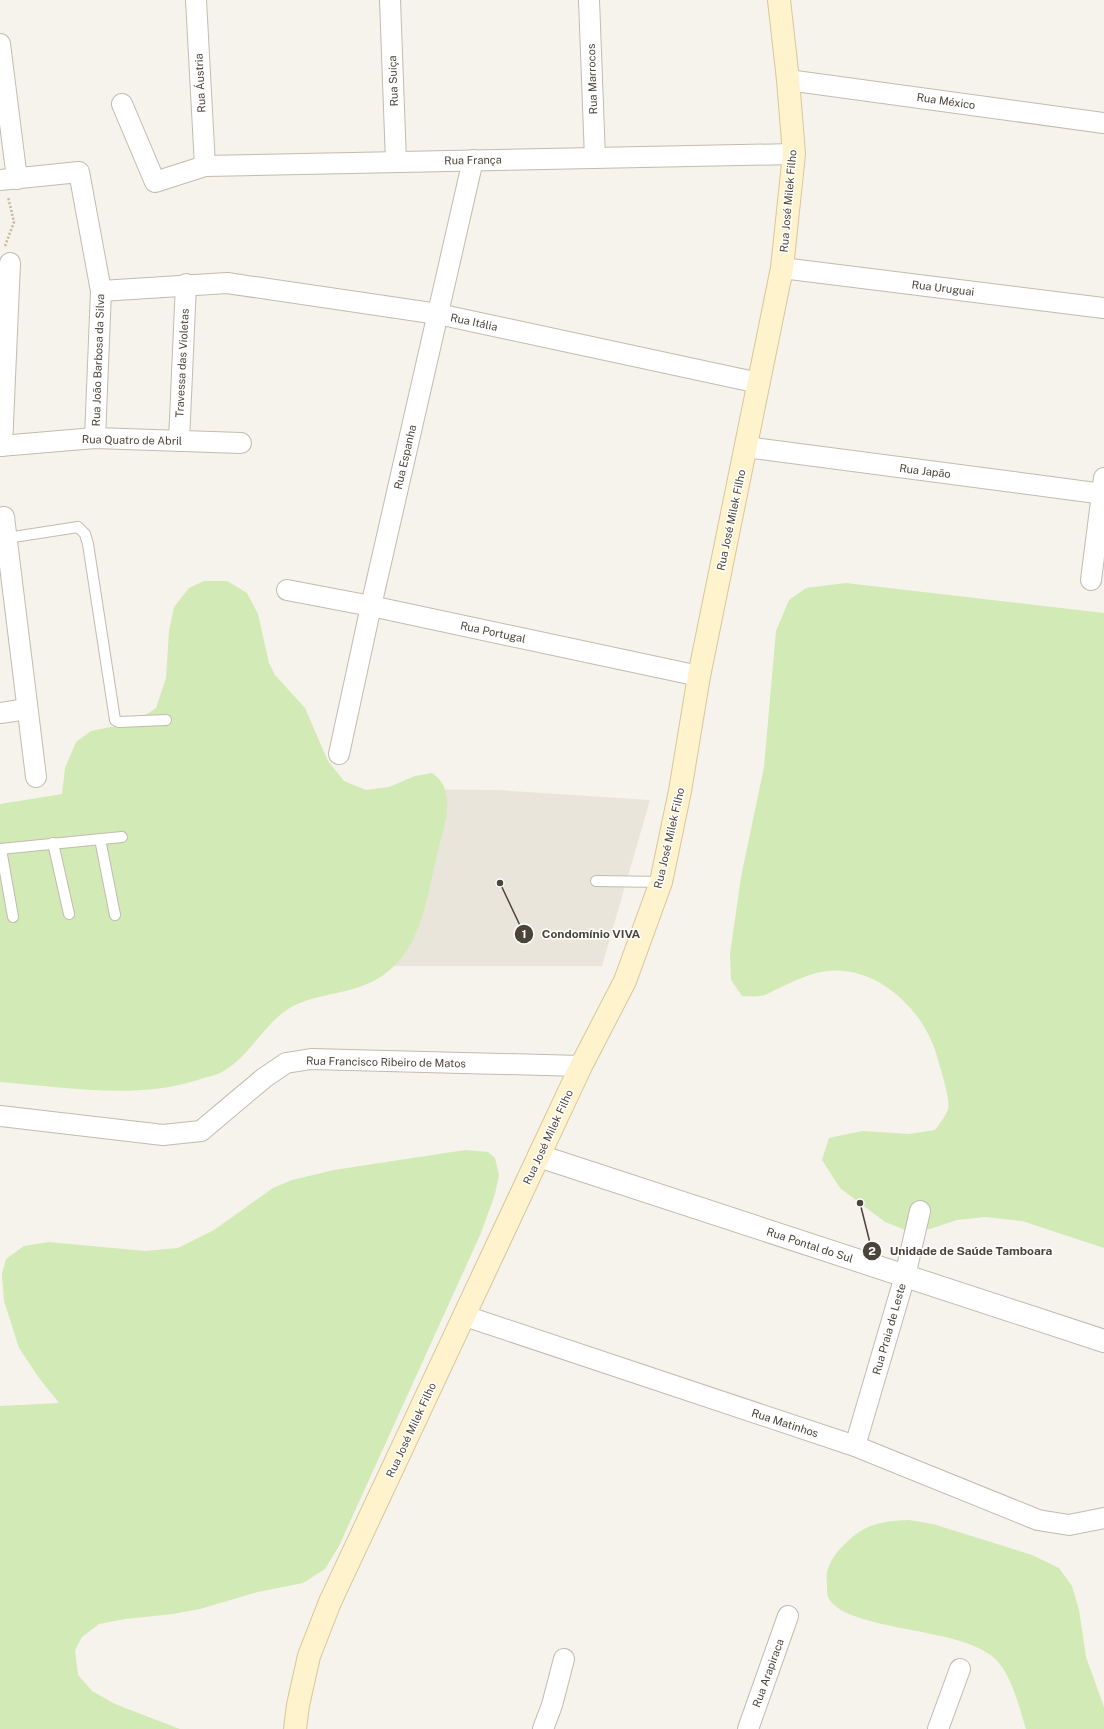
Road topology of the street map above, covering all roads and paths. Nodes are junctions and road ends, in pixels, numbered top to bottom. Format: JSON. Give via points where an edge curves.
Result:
{"nodes":[{"id":1,"x":196,"y":0,"type":"edge"},
{"id":2,"x":390,"y":0,"type":"edge"},
{"id":3,"x":589,"y":0,"type":"edge"},
{"id":4,"x":779,"y":0,"type":"edge"},
{"id":5,"x":0,"y":44,"type":"edge"},
{"id":6,"x":788,"y":80,"type":"junction"},
{"id":7,"x":122,"y":104,"type":"dead end"},
{"id":8,"x":1104,"y":122,"type":"edge"},
{"id":9,"x":794,"y":154,"type":"junction"},
{"id":10,"x":595,"y":158,"type":"junction"},
{"id":11,"x":473,"y":160,"type":"junction"},
{"id":12,"x":396,"y":162,"type":"junction"},
{"id":13,"x":205,"y":166,"type":"junction"},
{"id":14,"x":8,"y":179,"type":"edge"},
{"id":15,"x":10,"y":263,"type":"joint"},
{"id":16,"x":782,"y":268,"type":"junction"},
{"id":17,"x":186,"y":284,"type":"junction"},
{"id":18,"x":101,"y":291,"type":"junction"},
{"id":19,"x":1104,"y":308,"type":"edge"},
{"id":20,"x":438,"y":314,"type":"junction"},
{"id":21,"x":759,"y":383,"type":"junction"},
{"id":22,"x":95,"y":438,"type":"junction"},
{"id":23,"x":179,"y":441,"type":"junction"},
{"id":24,"x":241,"y":443,"type":"dead end"},
{"id":25,"x":1,"y":446,"type":"edge"},
{"id":26,"x":746,"y":447,"type":"junction"},
{"id":27,"x":1103,"y":489,"type":"edge"},
{"id":28,"x":4,"y":517,"type":"dead end"},
{"id":29,"x":6,"y":538,"type":"junction"},
{"id":30,"x":5,"y":576,"type":"edge"},
{"id":31,"x":1091,"y":580,"type":"dead end"},
{"id":32,"x":287,"y":590,"type":"dead end"},
{"id":33,"x":371,"y":606,"type":"junction"},
{"id":34,"x":699,"y":676,"type":"junction"},
{"id":35,"x":27,"y":709,"type":"junction"},
{"id":36,"x":0,"y":713,"type":"edge"},
{"id":37,"x":166,"y":720,"type":"dead end"},
{"id":38,"x":339,"y":754,"type":"dead end"},
{"id":39,"x":36,"y":777,"type":"dead end"},
{"id":40,"x":122,"y":837,"type":"dead end"},
{"id":41,"x":100,"y":839,"type":"junction"},
{"id":42,"x":53,"y":842,"type":"junction"},
{"id":43,"x":0,"y":849,"type":"edge"},
{"id":44,"x":596,"y":881,"type":"dead end"},
{"id":45,"x":661,"y":882,"type":"junction"},
{"id":46,"x":68,"y":914,"type":"dead end"},
{"id":47,"x":115,"y":915,"type":"dead end"},
{"id":48,"x":13,"y":917,"type":"dead end"},
{"id":49,"x":581,"y":1066,"type":"junction"},
{"id":50,"x":0,"y":1116,"type":"edge"},
{"id":51,"x":539,"y":1156,"type":"junction"},
{"id":52,"x":920,"y":1211,"type":"dead end"},
{"id":53,"x":905,"y":1276,"type":"junction"},
{"id":54,"x":464,"y":1316,"type":"junction"},
{"id":55,"x":1104,"y":1341,"type":"edge"},
{"id":56,"x":855,"y":1446,"type":"junction"},
{"id":57,"x":1104,"y":1518,"type":"edge"},
{"id":58,"x":788,"y":1616,"type":"dead end"},
{"id":59,"x":564,"y":1659,"type":"dead end"},
{"id":60,"x":960,"y":1669,"type":"dead end"},
{"id":61,"x":295,"y":1729,"type":"edge"},
{"id":62,"x":544,"y":1729,"type":"edge"},
{"id":63,"x":748,"y":1729,"type":"edge"},
{"id":64,"x":938,"y":1729,"type":"edge"}],
"edges":[{"from":1,"to":13,"type":"street","name":"Rua Áustria"},
{"from":2,"to":12,"type":"street","name":"Rua Suíça"},
{"from":3,"to":10,"type":"street","name":"Rua Marrocos"},
{"from":4,"to":6,"type":"main road","name":"Rua José Milek Filho"},
{"from":5,"to":14,"type":"street"},
{"from":6,"to":8,"type":"street","name":"Rua México"},
{"from":6,"to":9,"type":"main road","name":"Rua José Milek Filho"},
{"from":7,"to":13,"type":"street","name":"Rua França","via":[[155,182]]},
{"from":9,"to":10,"type":"street","name":"Rua França"},
{"from":9,"to":16,"type":"main road","name":"Rua José Milek Filho"},
{"from":10,"to":11,"type":"street","name":"Rua França"},
{"from":11,"to":12,"type":"street","name":"Rua França"},
{"from":11,"to":20,"type":"street","name":"Rua Espanha"},
{"from":12,"to":13,"type":"street","name":"Rua França"},
{"from":14,"to":15,"type":"path","via":[[8,200],[14,222],[4,248]]},
{"from":14,"to":18,"type":"street","name":"Rua João Barbosa da Silva","via":[[79,172]]},
{"from":15,"to":25,"type":"street"},
{"from":16,"to":19,"type":"street","name":"Rua Uruguai"},
{"from":16,"to":21,"type":"main road","name":"Rua José Milek Filho"},
{"from":17,"to":18,"type":"street","name":"Rua Itália"},
{"from":17,"to":20,"type":"street","name":"Rua Itália","via":[[227,283]]},
{"from":17,"to":23,"type":"street","name":"Travessa das Violetas"},
{"from":18,"to":22,"type":"street","name":"Rua João Barbosa da Silva"},
{"from":20,"to":21,"type":"street","name":"Rua Itália"},
{"from":20,"to":33,"type":"street","name":"Rua Espanha"},
{"from":21,"to":26,"type":"main road","name":"Rua José Milek Filho"},
{"from":22,"to":23,"type":"street","name":"Rua Quatro de Abril"},
{"from":22,"to":25,"type":"street","name":"Rua Quatro de Abril"},
{"from":23,"to":24,"type":"street","name":"Rua Quatro de Abril"},
{"from":26,"to":27,"type":"street","name":"Rua Japão"},
{"from":26,"to":34,"type":"main road","name":"Rua José Milek Filho"},
{"from":27,"to":31,"type":"street"},
{"from":28,"to":29,"type":"street"},
{"from":29,"to":30,"type":"street"},
{"from":29,"to":37,"type":"lane","via":[[78,527],[82,529],[88,544],[115,720]]},
{"from":30,"to":35,"type":"street"},
{"from":32,"to":33,"type":"street","name":"Rua Portugal"},
{"from":33,"to":34,"type":"street","name":"Rua Portugal"},
{"from":33,"to":38,"type":"street","name":"Rua Espanha"},
{"from":34,"to":45,"type":"main road","name":"Rua José Milek Filho","via":[[680,791]]},
{"from":35,"to":36,"type":"street"},
{"from":35,"to":39,"type":"street"},
{"from":40,"to":41,"type":"lane"},
{"from":41,"to":42,"type":"lane"},
{"from":41,"to":47,"type":"lane"},
{"from":42,"to":43,"type":"lane"},
{"from":42,"to":46,"type":"lane"},
{"from":43,"to":48,"type":"lane"},
{"from":44,"to":45,"type":"lane"},
{"from":45,"to":49,"type":"main road","name":"Rua José Milek Filho","via":[[625,980]]},
{"from":49,"to":50,"type":"street","name":"Rua Francisco Ribeiro de Matos","via":[[311,1059],[286,1063],[264,1078],[202,1131],[164,1135]]},
{"from":49,"to":51,"type":"main road","name":"Rua José Milek Filho"},
{"from":51,"to":53,"type":"street","name":"Rua Pontal do Sul"},
{"from":51,"to":54,"type":"main road","name":"Rua José Milek Filho"},
{"from":52,"to":53,"type":"street","name":"Rua Praia de Leste"},
{"from":53,"to":55,"type":"street","name":"Rua Pontal do Sul"},
{"from":53,"to":56,"type":"street","name":"Rua Praia de Leste"},
{"from":54,"to":56,"type":"street","name":"Rua Matinhos"},
{"from":54,"to":61,"type":"main road","name":"Rua José Milek Filho","via":[[330,1602],[309,1656]]},
{"from":56,"to":57,"type":"street","name":"Rua Matinhos","via":[[1038,1520],[1069,1525]]},
{"from":58,"to":63,"type":"street","name":"Rua Arapiraca"},
{"from":59,"to":62,"type":"street"},
{"from":60,"to":64,"type":"street"}]}
